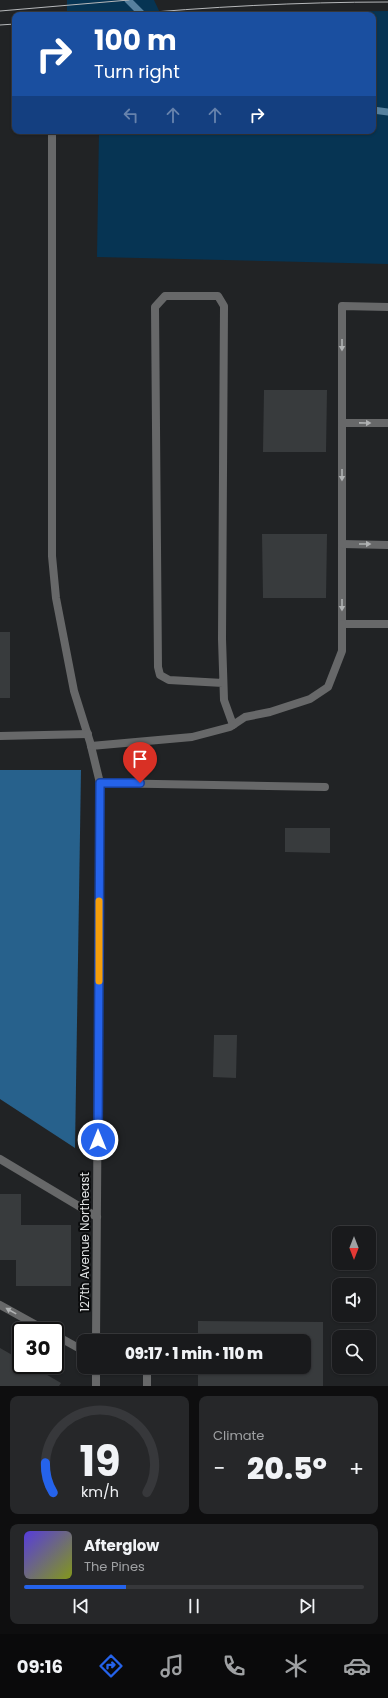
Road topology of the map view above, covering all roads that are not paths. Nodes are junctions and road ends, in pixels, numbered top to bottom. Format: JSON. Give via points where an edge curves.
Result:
{"nodes":[{"id":1,"x":52,"y":134,"type":"edge"},
{"id":2,"x":388,"y":307,"type":"edge"},
{"id":3,"x":342,"y":422,"type":"junction"},
{"id":4,"x":388,"y":423,"type":"edge"},
{"id":5,"x":342,"y":544,"type":"junction"},
{"id":6,"x":388,"y":544,"type":"edge"},
{"id":7,"x":342,"y":624,"type":"junction"},
{"id":8,"x":388,"y":624,"type":"edge"},
{"id":9,"x":223,"y":683,"type":"junction"},
{"id":10,"x":233,"y":725,"type":"junction"},
{"id":11,"x":88,"y":734,"type":"junction"},
{"id":12,"x":0,"y":736,"type":"edge"},
{"id":13,"x":92,"y":746,"type":"junction"},
{"id":14,"x":100,"y":783,"type":"junction"},
{"id":15,"x":325,"y":787,"type":"dead end"},
{"id":16,"x":0,"y":1159,"type":"edge"},
{"id":17,"x":97,"y":1217,"type":"junction"},
{"id":18,"x":0,"y":1305,"type":"edge"},
{"id":19,"x":31,"y":1322,"type":"edge"},
{"id":20,"x":96,"y":1334,"type":"edge"},
{"id":21,"x":64,"y":1340,"type":"edge"},
{"id":22,"x":77,"y":1347,"type":"edge"},
{"id":23,"x":96,"y":1374,"type":"edge"},
{"id":24,"x":147,"y":1374,"type":"edge"},
{"id":25,"x":96,"y":1386,"type":"edge"},
{"id":26,"x":147,"y":1386,"type":"edge"}],
"edges":[{"from":1,"to":11,"type":"street","name":"127th Avenue Northeast","via":[[52,556],[56,598],[74,691]]},
{"from":2,"to":3,"type":"street","one_way":true,"via":[[342,306]]},
{"from":3,"to":4,"type":"street","one_way":true},
{"from":3,"to":5,"type":"street","one_way":true},
{"from":5,"to":6,"type":"street","one_way":true},
{"from":5,"to":7,"type":"street","one_way":true},
{"from":7,"to":8,"type":"street"},
{"from":7,"to":10,"type":"street","via":[[342,651],[328,687],[310,699],[245,717]]},
{"from":9,"to":9,"type":"street","via":[[224,306],[218,296],[165,296],[155,307],[158,667],[160,675],[169,680]]},
{"from":9,"to":10,"type":"street","via":[[224,700]]},
{"from":10,"to":13,"type":"street","via":[[192,737]]},
{"from":11,"to":12,"type":"street"},
{"from":11,"to":13,"type":"street","name":"127th Avenue Northeast"},
{"from":13,"to":14,"type":"street","name":"127th Avenue Northeast"},
{"from":14,"to":15,"type":"street"},
{"from":14,"to":17,"type":"street","name":"127th Avenue Northeast"},
{"from":16,"to":17,"type":"street"},
{"from":17,"to":20,"type":"street","name":"127th Avenue Northeast"},
{"from":19,"to":18,"type":"street","one_way":true},
{"from":21,"to":22,"type":"street"},
{"from":23,"to":25,"type":"street"},
{"from":24,"to":26,"type":"street"}]}
